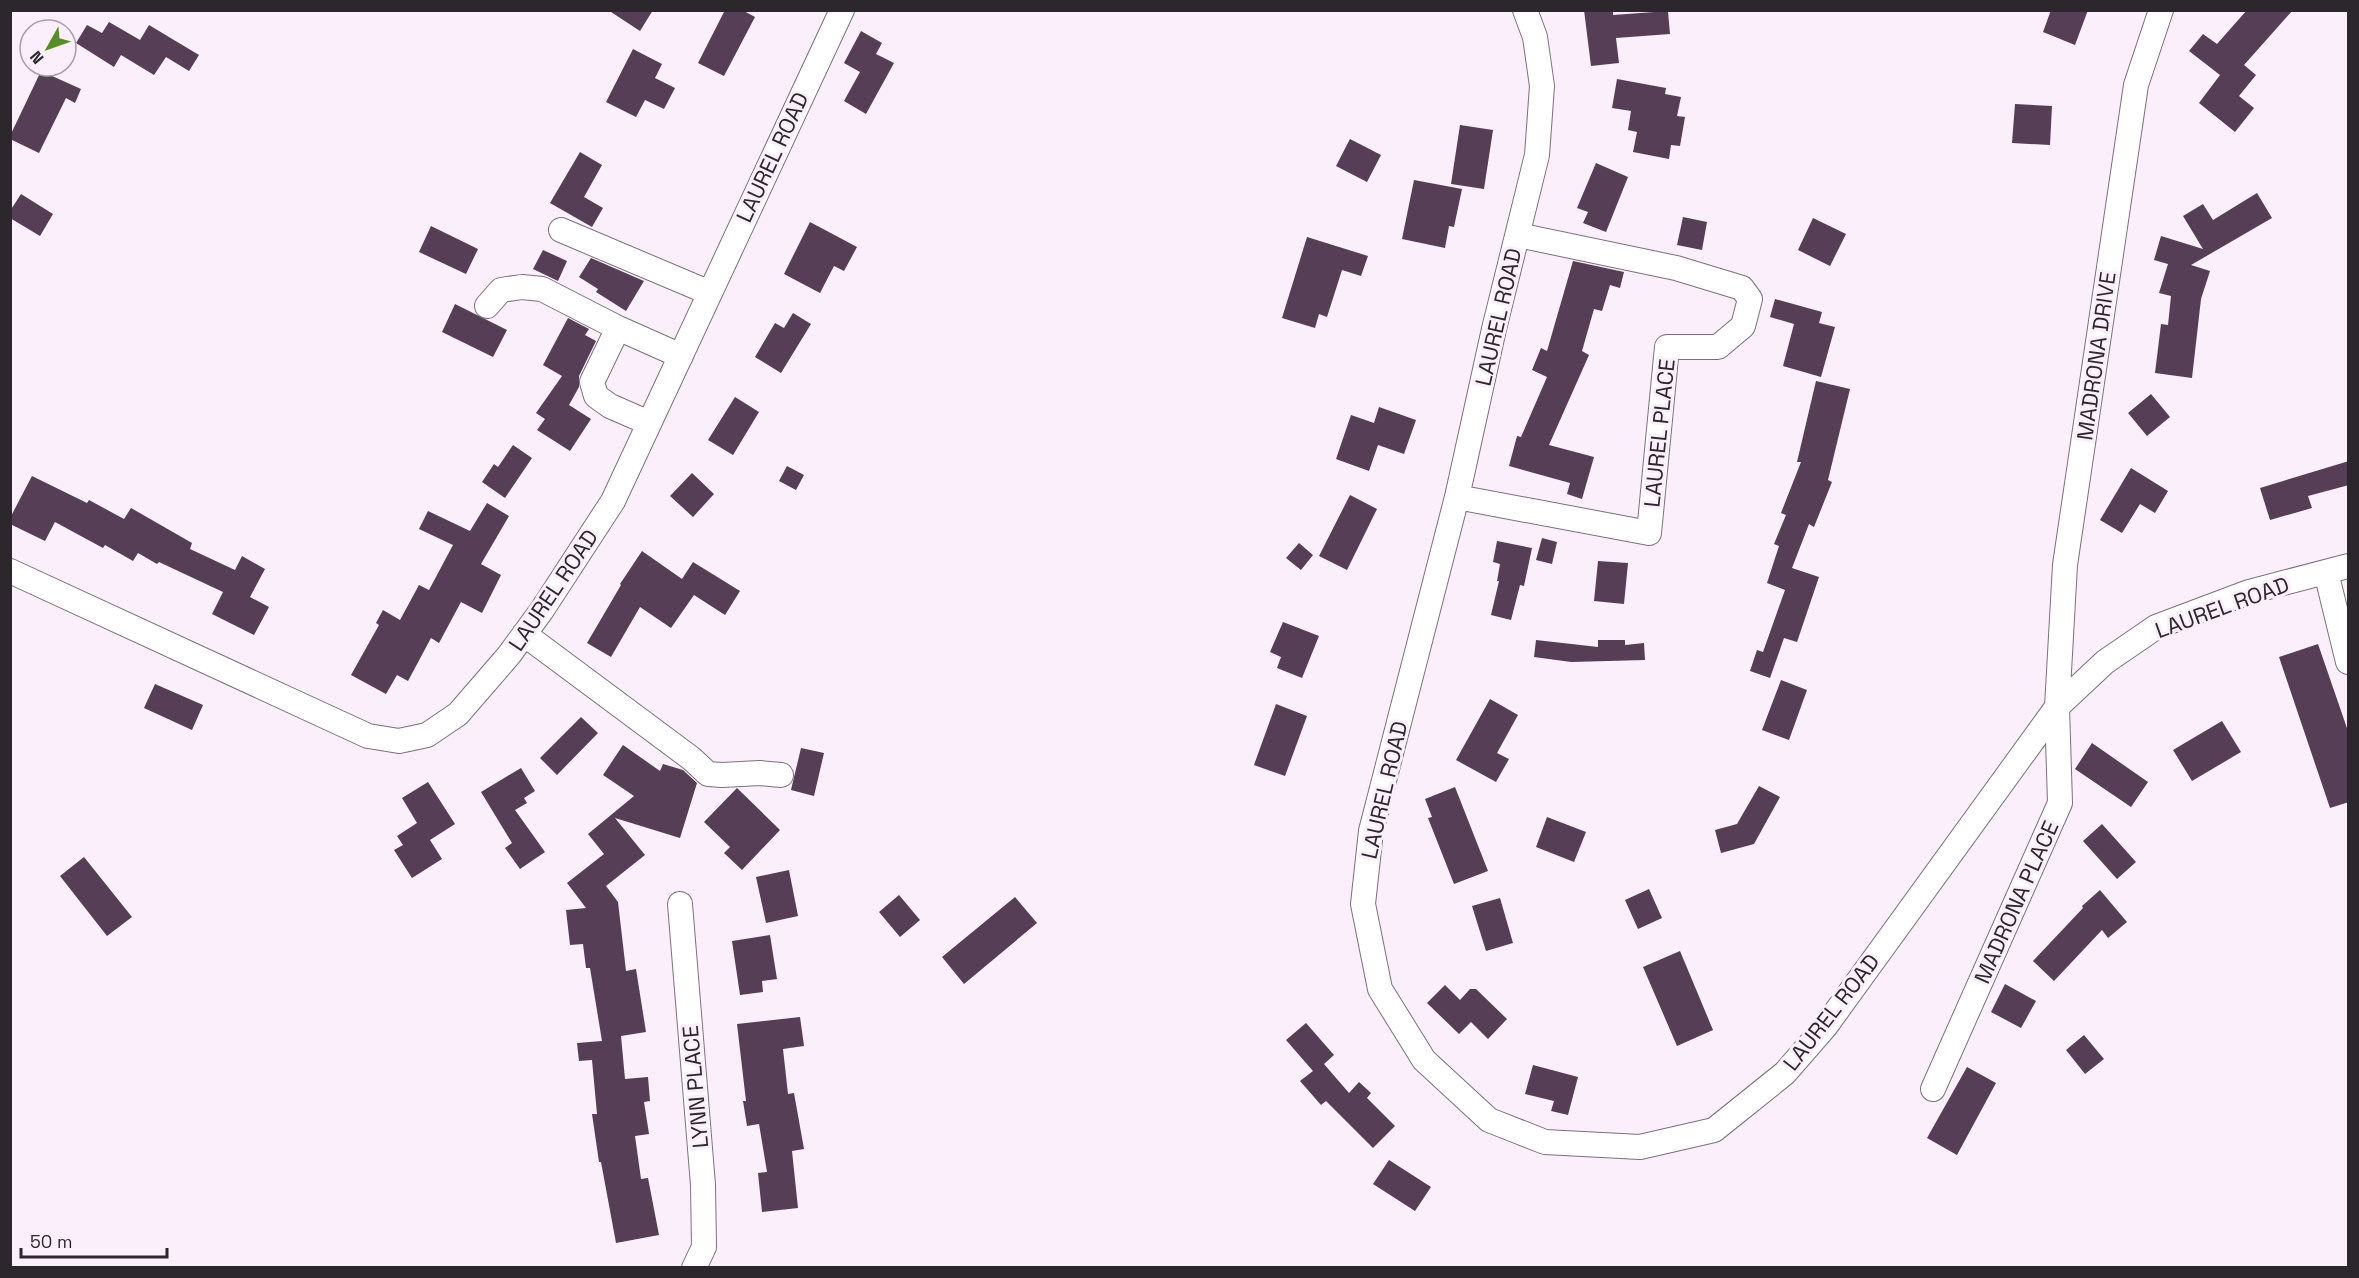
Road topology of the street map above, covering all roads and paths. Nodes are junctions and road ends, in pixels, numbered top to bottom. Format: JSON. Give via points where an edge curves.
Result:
{"nodes":[{"id":1,"x":842,"y":10,"type":"edge"},
{"id":2,"x":1525,"y":10,"type":"edge"},
{"id":3,"x":2161,"y":10,"type":"edge"},
{"id":4,"x":561,"y":230,"type":"dead end"},
{"id":5,"x":1518,"y":235,"type":"junction"},
{"id":6,"x":710,"y":293,"type":"junction"},
{"id":7,"x":487,"y":306,"type":"dead end"},
{"id":8,"x":618,"y":328,"type":"junction"},
{"id":9,"x":681,"y":356,"type":"junction"},
{"id":10,"x":650,"y":423,"type":"junction"},
{"id":11,"x":1457,"y":497,"type":"junction"},
{"id":12,"x":2337,"y":569,"type":"edge"},
{"id":13,"x":10,"y":571,"type":"edge"},
{"id":14,"x":524,"y":634,"type":"junction"},
{"id":15,"x":2349,"y":662,"type":"edge"},
{"id":16,"x":2057,"y":706,"type":"junction"},
{"id":17,"x":781,"y":775,"type":"dead end"},
{"id":18,"x":680,"y":904,"type":"dead end"},
{"id":19,"x":1933,"y":1089,"type":"dead end"},
{"id":20,"x":694,"y":1268,"type":"edge"}],
"edges":[{"from":1,"to":6,"type":"street","name":"LAUREL ROAD"},
{"from":2,"to":5,"type":"street","name":"LAUREL ROAD","via":[[1535,37],[1542,86],[1537,155]]},
{"from":3,"to":16,"type":"street","name":"MADRONA DRIVE","via":[[2136,85],[2065,565]]},
{"from":4,"to":6,"type":"street"},
{"from":5,"to":11,"type":"street","name":"LAUREL ROAD"},
{"from":5,"to":11,"type":"street","name":"LAUREL PLACE","via":[[1676,268],[1742,288],[1750,299],[1743,326],[1718,347],[1667,347],[1649,533]]},
{"from":6,"to":9,"type":"street","name":"LAUREL ROAD"},
{"from":7,"to":8,"type":"street","via":[[501,290],[542,289]]},
{"from":8,"to":9,"type":"street"},
{"from":8,"to":10,"type":"street","via":[[592,382],[596,396]]},
{"from":9,"to":10,"type":"street","name":"LAUREL ROAD"},
{"from":10,"to":14,"type":"street","name":"LAUREL ROAD","via":[[613,501]]},
{"from":11,"to":16,"type":"street","name":"LAUREL ROAD","via":[[1371,831],[1363,904],[1380,989],[1424,1060],[1489,1120],[1545,1142],[1640,1147],[1714,1130],[1785,1073],[1825,1027]]},
{"from":12,"to":15,"type":"street"},
{"from":12,"to":16,"type":"street","name":"LAUREL ROAD","via":[[2249,592],[2156,627],[2104,662]]},
{"from":13,"to":14,"type":"street","name":"LAUREL ROAD","via":[[368,736],[399,741],[427,735],[458,714]]},
{"from":14,"to":17,"type":"street","via":[[708,774]]},
{"from":16,"to":19,"type":"street","name":"MADRONA PLACE","via":[[2060,803]]},
{"from":18,"to":20,"type":"street","name":"LYNN PLACE","via":[[703,1185],[704,1247]]}]}
